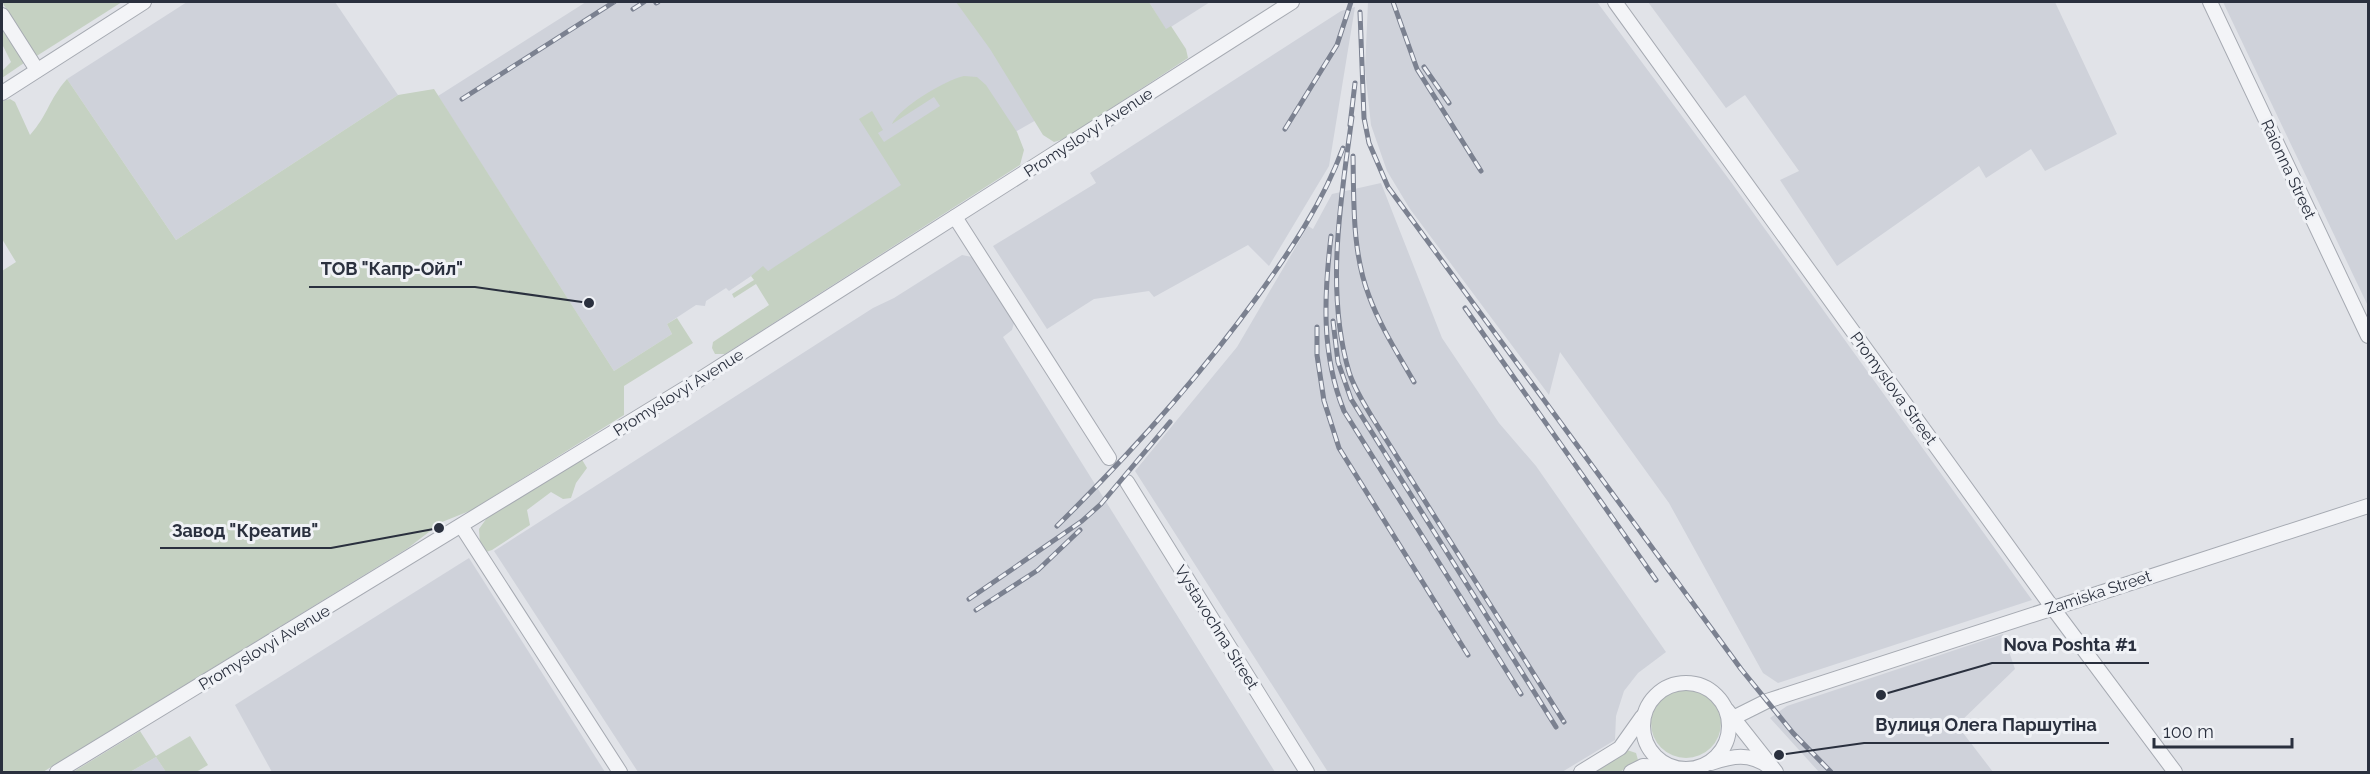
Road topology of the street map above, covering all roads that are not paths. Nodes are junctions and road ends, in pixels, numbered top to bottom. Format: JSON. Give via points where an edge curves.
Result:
{"nodes":[{"id":1,"x":144,"y":2,"type":"edge"},
{"id":2,"x":1292,"y":2,"type":"edge"},
{"id":3,"x":1615,"y":2,"type":"edge"},
{"id":4,"x":2210,"y":2,"type":"edge"},
{"id":5,"x":2,"y":15,"type":"edge"},
{"id":6,"x":37,"y":70,"type":"junction"},
{"id":7,"x":2,"y":93,"type":"edge"},
{"id":8,"x":955,"y":217,"type":"junction"},
{"id":9,"x":2368,"y":336,"type":"edge"},
{"id":10,"x":1109,"y":458,"type":"dead end"},
{"id":11,"x":1127,"y":483,"type":"dead end"},
{"id":12,"x":2368,"y":506,"type":"edge"},
{"id":13,"x":462,"y":527,"type":"junction"},
{"id":14,"x":2052,"y":607,"type":"junction"},
{"id":15,"x":1644,"y":713,"type":"junction"},
{"id":16,"x":1729,"y":714,"type":"junction"},
{"id":17,"x":1620,"y":748,"type":"junction"},
{"id":18,"x":1659,"y":759,"type":"junction"},
{"id":19,"x":1703,"y":765,"type":"junction"},
{"id":20,"x":1680,"y":768,"type":"junction"},
{"id":21,"x":57,"y":772,"type":"edge"},
{"id":22,"x":620,"y":772,"type":"edge"},
{"id":23,"x":1307,"y":772,"type":"edge"},
{"id":24,"x":1581,"y":772,"type":"edge"},
{"id":25,"x":1631,"y":772,"type":"edge"},
{"id":26,"x":1775,"y":772,"type":"edge"},
{"id":27,"x":2175,"y":772,"type":"edge"}],
"edges":[{"from":1,"to":6,"type":"street"},
{"from":2,"to":8,"type":"street","name":"Promyslovyi Avenue"},
{"from":3,"to":14,"type":"street","name":"Promyslova Street"},
{"from":4,"to":9,"type":"street","name":"Raionna Street"},
{"from":5,"to":6,"type":"street"},
{"from":6,"to":7,"type":"street"},
{"from":8,"to":10,"type":"street"},
{"from":8,"to":13,"type":"street","name":"Promyslovyi Avenue"},
{"from":11,"to":23,"type":"street","name":"Vystavochna Street"},
{"from":12,"to":14,"type":"street","name":"Zamiska Street"},
{"from":13,"to":21,"type":"street","name":"Promyslovyi Avenue"},
{"from":13,"to":22,"type":"street"},
{"from":14,"to":16,"type":"street","name":"Zamiska Street"},
{"from":14,"to":27,"type":"street","name":"Promyslova Street"},
{"from":15,"to":16,"type":"street","via":[[1659,692],[1673,684],[1688,683],[1704,687]]},
{"from":15,"to":17,"type":"street"},
{"from":15,"to":18,"type":"street","via":[[1644,738]]},
{"from":16,"to":19,"type":"street","via":[[1723,746]]},
{"from":16,"to":26,"type":"street"},
{"from":17,"to":18,"type":"street","via":[[1635,748]]},
{"from":17,"to":24,"type":"street"},
{"from":18,"to":20,"type":"street"},
{"from":19,"to":20,"type":"street"},
{"from":19,"to":26,"type":"street","via":[[1746,756]]},
{"from":20,"to":25,"type":"street","via":[[1643,766]]}]}
